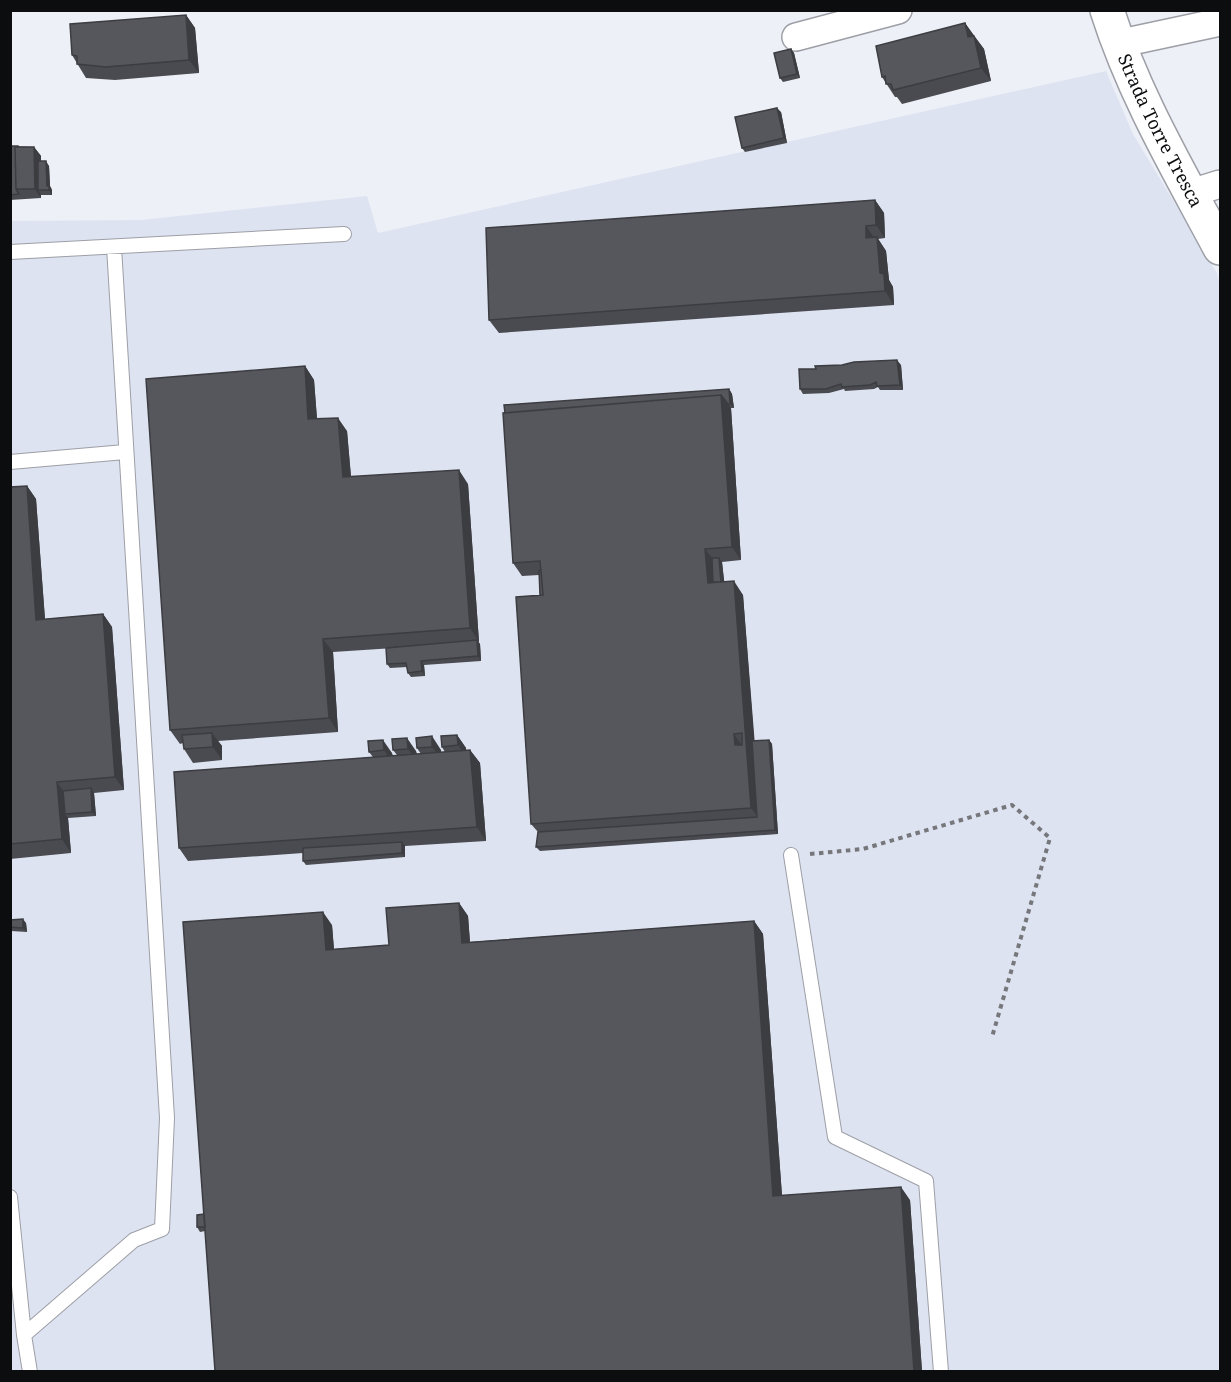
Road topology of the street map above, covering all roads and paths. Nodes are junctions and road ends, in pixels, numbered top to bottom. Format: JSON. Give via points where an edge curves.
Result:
{"nodes":[{"id":1,"x":898,"y":10,"type":"edge"},
{"id":2,"x":1107,"y":10,"type":"edge"},
{"id":3,"x":1221,"y":22,"type":"edge"},
{"id":4,"x":796,"y":36,"type":"dead end"},
{"id":5,"x":1117,"y":44,"type":"junction"},
{"id":6,"x":1206,"y":188,"type":"edge"},
{"id":7,"x":344,"y":234,"type":"dead end"},
{"id":8,"x":114,"y":247,"type":"junction"},
{"id":9,"x":1221,"y":248,"type":"edge"},
{"id":10,"x":10,"y":252,"type":"edge"},
{"id":11,"x":125,"y":452,"type":"junction"},
{"id":12,"x":10,"y":462,"type":"edge"},
{"id":13,"x":791,"y":855,"type":"joint"},
{"id":14,"x":992,"y":1037,"type":"dead end"},
{"id":15,"x":10,"y":1197,"type":"edge"},
{"id":16,"x":24,"y":1335,"type":"junction"},
{"id":17,"x":30,"y":1371,"type":"edge"},
{"id":18,"x":941,"y":1371,"type":"edge"}],
"edges":[{"from":1,"to":4,"type":"street"},
{"from":2,"to":5,"type":"street","name":"Strada Torre Tresca"},
{"from":3,"to":5,"type":"street"},
{"from":5,"to":6,"type":"street","name":"Strada Torre Tresca","via":[[1150,119]]},
{"from":6,"to":9,"type":"street","name":"Strada Torre Tresca"},
{"from":7,"to":8,"type":"lane"},
{"from":8,"to":10,"type":"lane"},
{"from":8,"to":11,"type":"lane"},
{"from":11,"to":12,"type":"lane"},
{"from":11,"to":16,"type":"lane","via":[[167,1118],[162,1229],[134,1240]]},
{"from":13,"to":14,"type":"path","via":[[862,849],[1012,805],[1050,838]]},
{"from":13,"to":18,"type":"lane","via":[[835,1137],[926,1181]]},
{"from":15,"to":16,"type":"lane"},
{"from":16,"to":17,"type":"lane"}]}
